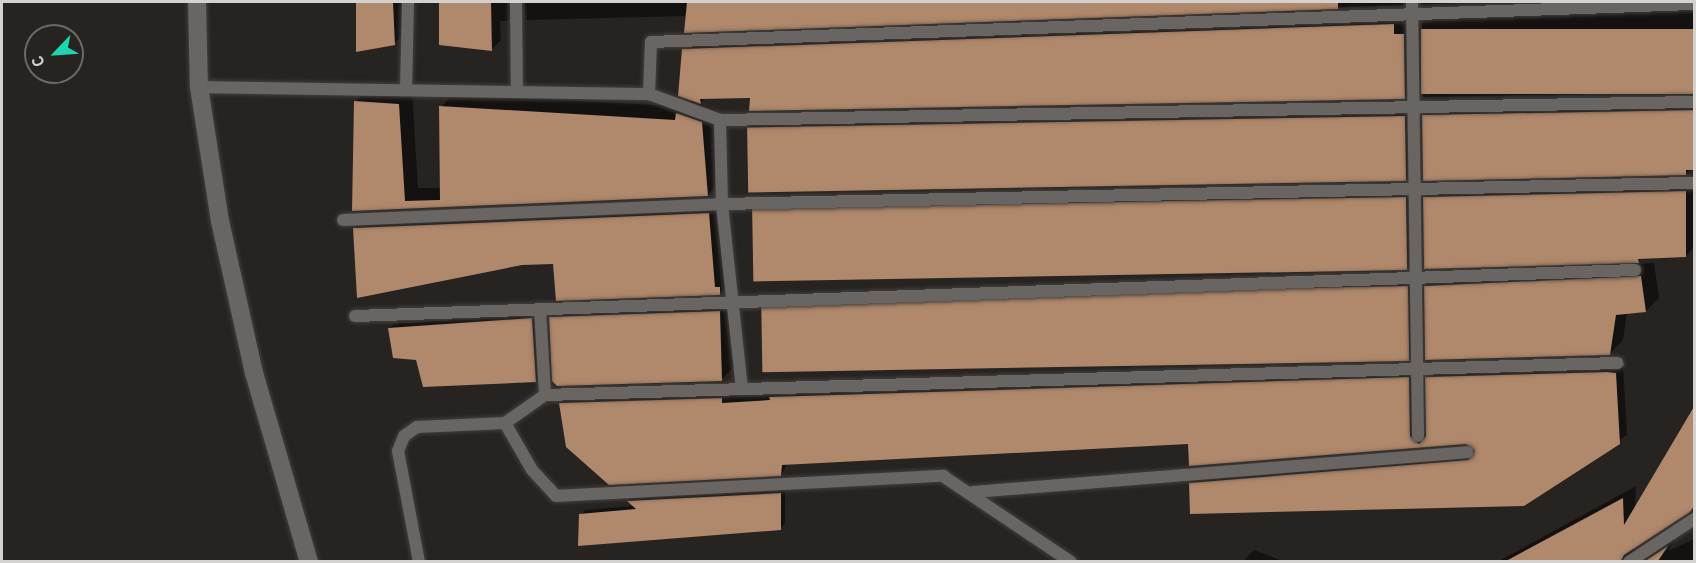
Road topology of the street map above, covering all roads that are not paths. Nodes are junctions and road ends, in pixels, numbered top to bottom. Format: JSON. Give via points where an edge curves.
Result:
{"nodes":[{"id":1,"x":197,"y":2,"type":"edge"},
{"id":2,"x":408,"y":2,"type":"edge"},
{"id":3,"x":516,"y":2,"type":"edge"},
{"id":4,"x":1412,"y":2,"type":"edge"},
{"id":5,"x":1695,"y":4,"type":"edge"},
{"id":6,"x":1412,"y":15,"type":"junction"},
{"id":7,"x":199,"y":87,"type":"junction"},
{"id":8,"x":406,"y":90,"type":"junction"},
{"id":9,"x":518,"y":92,"type":"junction"},
{"id":10,"x":649,"y":94,"type":"junction"},
{"id":11,"x":1695,"y":102,"type":"edge"},
{"id":12,"x":1413,"y":107,"type":"junction"},
{"id":13,"x":720,"y":120,"type":"junction"},
{"id":14,"x":1695,"y":183,"type":"edge"},
{"id":15,"x":1415,"y":189,"type":"junction"},
{"id":16,"x":722,"y":204,"type":"junction"},
{"id":17,"x":343,"y":220,"type":"dead end"},
{"id":18,"x":1635,"y":270,"type":"dead end"},
{"id":19,"x":1416,"y":278,"type":"junction"},
{"id":20,"x":732,"y":303,"type":"junction"},
{"id":21,"x":540,"y":310,"type":"junction"},
{"id":22,"x":355,"y":316,"type":"dead end"},
{"id":23,"x":1618,"y":363,"type":"dead end"},
{"id":24,"x":1418,"y":369,"type":"junction"},
{"id":25,"x":742,"y":389,"type":"junction"},
{"id":26,"x":545,"y":395,"type":"junction"},
{"id":27,"x":505,"y":423,"type":"junction"},
{"id":28,"x":1418,"y":436,"type":"dead end"},
{"id":29,"x":1467,"y":452,"type":"dead end"},
{"id":30,"x":973,"y":492,"type":"junction"},
{"id":31,"x":1695,"y":519,"type":"edge"},
{"id":32,"x":309,"y":561,"type":"edge"},
{"id":33,"x":419,"y":561,"type":"edge"},
{"id":34,"x":1071,"y":561,"type":"edge"},
{"id":35,"x":1629,"y":561,"type":"edge"}],
"edges":[{"from":1,"to":7,"type":"street"},
{"from":2,"to":8,"type":"lane"},
{"from":3,"to":9,"type":"lane"},
{"from":4,"to":6,"type":"lane"},
{"from":5,"to":6,"type":"lane"},
{"from":6,"to":10,"type":"lane","via":[[651,42]]},
{"from":6,"to":12,"type":"lane"},
{"from":7,"to":8,"type":"lane"},
{"from":7,"to":32,"type":"street","via":[[220,221],[254,373]]},
{"from":8,"to":9,"type":"lane"},
{"from":9,"to":10,"type":"lane"},
{"from":10,"to":13,"type":"lane"},
{"from":11,"to":12,"type":"lane"},
{"from":12,"to":13,"type":"lane"},
{"from":12,"to":15,"type":"lane"},
{"from":13,"to":16,"type":"lane"},
{"from":14,"to":15,"type":"lane"},
{"from":15,"to":16,"type":"lane"},
{"from":15,"to":19,"type":"lane"},
{"from":16,"to":17,"type":"lane"},
{"from":16,"to":20,"type":"lane"},
{"from":18,"to":19,"type":"lane"},
{"from":19,"to":20,"type":"lane"},
{"from":19,"to":24,"type":"lane"},
{"from":20,"to":21,"type":"lane"},
{"from":20,"to":25,"type":"lane"},
{"from":21,"to":22,"type":"lane"},
{"from":21,"to":26,"type":"lane"},
{"from":23,"to":24,"type":"lane"},
{"from":24,"to":25,"type":"lane"},
{"from":24,"to":28,"type":"lane"},
{"from":25,"to":26,"type":"lane"},
{"from":26,"to":27,"type":"lane"},
{"from":27,"to":30,"type":"lane","via":[[532,470],[556,496],[943,476]]},
{"from":27,"to":33,"type":"lane","via":[[417,427],[405,436],[398,451]]},
{"from":29,"to":30,"type":"lane"},
{"from":30,"to":34,"type":"lane"},
{"from":31,"to":35,"type":"lane"}]}
